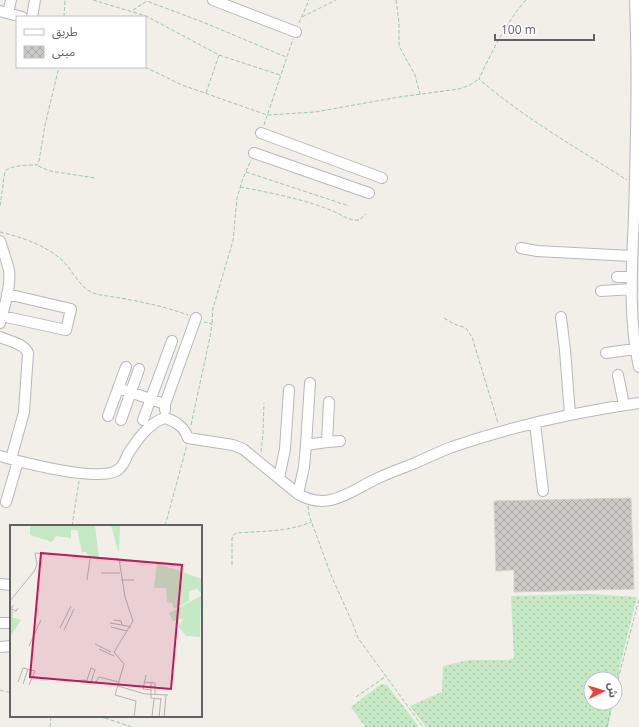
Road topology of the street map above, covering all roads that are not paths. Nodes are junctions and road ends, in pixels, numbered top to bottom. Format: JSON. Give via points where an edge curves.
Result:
{"nodes":[{"id":1,"x":11,"y":0,"type":"edge"},
{"id":2,"x":35,"y":0,"type":"edge"},
{"id":3,"x":213,"y":0,"type":"edge"},
{"id":4,"x":635,"y":0,"type":"edge"},
{"id":5,"x":4,"y":12,"type":"edge"},
{"id":6,"x":18,"y":16,"type":"edge"},
{"id":7,"x":32,"y":16,"type":"edge"},
{"id":8,"x":296,"y":32,"type":"road end"},
{"id":9,"x":261,"y":133,"type":"road end"},
{"id":10,"x":254,"y":152,"type":"road end"},
{"id":11,"x":382,"y":178,"type":"dead end"},
{"id":12,"x":369,"y":193,"type":"dead end"},
{"id":13,"x":0,"y":241,"type":"edge"},
{"id":14,"x":521,"y":248,"type":"dead end"},
{"id":15,"x":631,"y":256,"type":"junction"},
{"id":16,"x":5,"y":276,"type":"edge"},
{"id":17,"x":617,"y":277,"type":"dead end"},
{"id":18,"x":632,"y":277,"type":"junction"},
{"id":19,"x":632,"y":289,"type":"junction"},
{"id":20,"x":601,"y":291,"type":"dead end"},
{"id":21,"x":5,"y":296,"type":"edge"},
{"id":22,"x":561,"y":317,"type":"dead end"},
{"id":23,"x":196,"y":318,"type":"road end"},
{"id":24,"x":1,"y":320,"type":"edge"},
{"id":25,"x":0,"y":338,"type":"edge"},
{"id":26,"x":172,"y":341,"type":"dead end"},
{"id":27,"x":635,"y":349,"type":"junction"},
{"id":28,"x":606,"y":353,"type":"dead end"},
{"id":29,"x":126,"y":366,"type":"dead end"},
{"id":30,"x":639,"y":367,"type":"edge"},
{"id":31,"x":139,"y":369,"type":"dead end"},
{"id":32,"x":618,"y":375,"type":"dead end"},
{"id":33,"x":310,"y":383,"type":"dead end"},
{"id":34,"x":118,"y":388,"type":"junction"},
{"id":35,"x":289,"y":390,"type":"dead end"},
{"id":36,"x":131,"y":392,"type":"junction"},
{"id":37,"x":151,"y":399,"type":"junction"},
{"id":38,"x":329,"y":402,"type":"dead end"},
{"id":39,"x":639,"y":403,"type":"edge"},
{"id":40,"x":165,"y":404,"type":"junction"},
{"id":41,"x":624,"y":405,"type":"junction"},
{"id":42,"x":570,"y":415,"type":"junction"},
{"id":43,"x":108,"y":416,"type":"dead end"},
{"id":44,"x":164,"y":418,"type":"junction"},
{"id":45,"x":122,"y":420,"type":"dead end"},
{"id":46,"x":143,"y":420,"type":"dead end"},
{"id":47,"x":535,"y":423,"type":"junction"},
{"id":48,"x":340,"y":441,"type":"dead end"},
{"id":49,"x":327,"y":442,"type":"junction"},
{"id":50,"x":306,"y":446,"type":"junction"},
{"id":51,"x":0,"y":456,"type":"edge"},
{"id":52,"x":14,"y":460,"type":"junction"},
{"id":53,"x":279,"y":478,"type":"junction"},
{"id":54,"x":543,"y":491,"type":"dead end"},
{"id":55,"x":298,"y":494,"type":"junction"},
{"id":56,"x":6,"y":502,"type":"dead end"},
{"id":57,"x":0,"y":584,"type":"edge"},
{"id":58,"x":10,"y":585,"type":"edge"},
{"id":59,"x":10,"y":646,"type":"edge"},
{"id":60,"x":0,"y":647,"type":"edge"}],
"edges":[{"from":1,"to":5,"type":"street"},
{"from":2,"to":7,"type":"street"},
{"from":3,"to":8,"type":"street"},
{"from":4,"to":15,"type":"street"},
{"from":5,"to":6,"type":"street"},
{"from":9,"to":11,"type":"street"},
{"from":10,"to":12,"type":"street"},
{"from":13,"to":16,"type":"street","via":[[9,270]]},
{"from":14,"to":15,"type":"street"},
{"from":15,"to":18,"type":"street"},
{"from":16,"to":21,"type":"street"},
{"from":17,"to":18,"type":"street"},
{"from":18,"to":19,"type":"street"},
{"from":19,"to":20,"type":"street"},
{"from":19,"to":27,"type":"street"},
{"from":21,"to":24,"type":"street"},
{"from":21,"to":24,"type":"street","via":[[70,309],[66,330]]},
{"from":22,"to":42,"type":"street"},
{"from":23,"to":40,"type":"street"},
{"from":25,"to":52,"type":"street","via":[[23,347],[28,353],[24,412]]},
{"from":26,"to":37,"type":"street"},
{"from":27,"to":28,"type":"street"},
{"from":27,"to":30,"type":"street"},
{"from":29,"to":34,"type":"street"},
{"from":31,"to":36,"type":"street"},
{"from":32,"to":41,"type":"street"},
{"from":33,"to":50,"type":"street"},
{"from":34,"to":36,"type":"street"},
{"from":34,"to":43,"type":"street"},
{"from":35,"to":53,"type":"street","via":[[285,449]]},
{"from":36,"to":37,"type":"street"},
{"from":36,"to":45,"type":"street"},
{"from":37,"to":40,"type":"street"},
{"from":37,"to":46,"type":"street"},
{"from":38,"to":49,"type":"street"},
{"from":39,"to":41,"type":"street"},
{"from":40,"to":44,"type":"street"},
{"from":41,"to":42,"type":"street"},
{"from":42,"to":47,"type":"street"},
{"from":44,"to":52,"type":"street","via":[[150,426],[119,469],[113,473],[80,473]]},
{"from":44,"to":53,"type":"street","via":[[173,420],[184,429],[188,438],[243,448]]},
{"from":47,"to":54,"type":"street"},
{"from":47,"to":55,"type":"street","via":[[452,448],[373,480],[332,501],[308,500]]},
{"from":48,"to":49,"type":"street"},
{"from":49,"to":50,"type":"street"},
{"from":50,"to":55,"type":"street"},
{"from":51,"to":52,"type":"street"},
{"from":52,"to":56,"type":"street"},
{"from":53,"to":55,"type":"street"},
{"from":57,"to":58,"type":"street"},
{"from":59,"to":60,"type":"street"}]}
